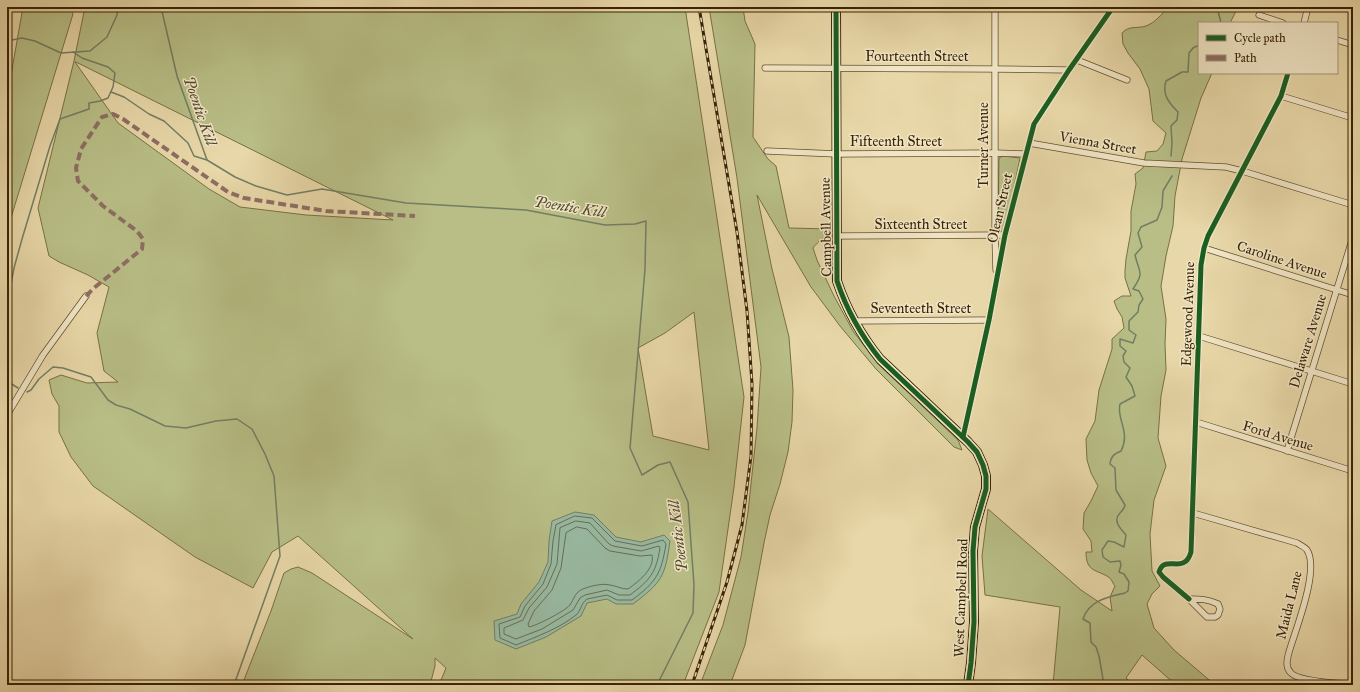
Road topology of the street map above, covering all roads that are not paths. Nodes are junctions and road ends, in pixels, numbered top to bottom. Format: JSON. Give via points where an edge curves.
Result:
{"nodes":[{"id":1,"x":836,"y":7,"type":"edge"},
{"id":2,"x":995,"y":7,"type":"edge"},
{"id":3,"x":1113,"y":7,"type":"edge"},
{"id":4,"x":1308,"y":7,"type":"edge"},
{"id":5,"x":1259,"y":15,"type":"dead end"},
{"id":6,"x":1280,"y":22,"type":"edge"},
{"id":7,"x":1304,"y":22,"type":"edge"},
{"id":8,"x":1338,"y":40,"type":"edge"},
{"id":9,"x":1353,"y":45,"type":"edge"},
{"id":10,"x":1077,"y":60,"type":"junction"},
{"id":11,"x":765,"y":68,"type":"dead end"},
{"id":12,"x":836,"y":68,"type":"junction"},
{"id":13,"x":994,"y":68,"type":"junction"},
{"id":14,"x":1069,"y":70,"type":"junction"},
{"id":15,"x":1288,"y":74,"type":"edge"},
{"id":16,"x":1127,"y":80,"type":"dead end"},
{"id":17,"x":1281,"y":96,"type":"junction"},
{"id":18,"x":1353,"y":118,"type":"edge"},
{"id":19,"x":1029,"y":143,"type":"junction"},
{"id":20,"x":767,"y":151,"type":"dead end"},
{"id":21,"x":994,"y":152,"type":"junction"},
{"id":22,"x":837,"y":154,"type":"junction"},
{"id":23,"x":1026,"y":154,"type":"junction"},
{"id":24,"x":1242,"y":171,"type":"junction"},
{"id":25,"x":1353,"y":205,"type":"edge"},
{"id":26,"x":1005,"y":235,"type":"junction"},
{"id":27,"x":837,"y":236,"type":"junction"},
{"id":28,"x":995,"y":236,"type":"junction"},
{"id":29,"x":1353,"y":237,"type":"edge"},
{"id":30,"x":1204,"y":248,"type":"junction"},
{"id":31,"x":997,"y":282,"type":"junction"},
{"id":32,"x":1336,"y":290,"type":"junction"},
{"id":33,"x":1353,"y":295,"type":"edge"},
{"id":34,"x":86,"y":296,"type":"dead end"},
{"id":35,"x":989,"y":320,"type":"junction"},
{"id":36,"x":853,"y":321,"type":"junction"},
{"id":37,"x":1199,"y":336,"type":"junction"},
{"id":38,"x":1312,"y":371,"type":"junction"},
{"id":39,"x":1353,"y":384,"type":"edge"},
{"id":40,"x":7,"y":415,"type":"edge"},
{"id":41,"x":1196,"y":422,"type":"junction"},
{"id":42,"x":963,"y":437,"type":"junction"},
{"id":43,"x":1287,"y":452,"type":"junction"},
{"id":44,"x":1353,"y":471,"type":"edge"},
{"id":45,"x":986,"y":489,"type":"joint"},
{"id":46,"x":1193,"y":513,"type":"junction"},
{"id":47,"x":1189,"y":599,"type":"junction"},
{"id":48,"x":968,"y":685,"type":"edge"},
{"id":49,"x":1353,"y":685,"type":"edge"}],
"edges":[{"from":1,"to":12,"type":"street","name":"Campbell Avenue"},
{"from":2,"to":13,"type":"street","name":"Turner Avenue"},
{"from":3,"to":10,"type":"street","name":"Olean Street"},
{"from":4,"to":7,"type":"street"},
{"from":5,"to":6,"type":"street"},
{"from":8,"to":9,"type":"street"},
{"from":10,"to":14,"type":"street","name":"Olean Street"},
{"from":10,"to":16,"type":"street"},
{"from":11,"to":12,"type":"street","name":"Fourteenth Street"},
{"from":12,"to":13,"type":"street","name":"Fourteenth Street"},
{"from":12,"to":22,"type":"street","name":"Campbell Avenue"},
{"from":13,"to":14,"type":"street","name":"Fourteenth Street"},
{"from":13,"to":21,"type":"street","name":"Turner Avenue"},
{"from":14,"to":19,"type":"street","name":"Olean Street","via":[[1034,124]]},
{"from":15,"to":17,"type":"street","name":"Edgewood Avenue"},
{"from":17,"to":18,"type":"street"},
{"from":17,"to":24,"type":"street","name":"Edgewood Avenue"},
{"from":19,"to":23,"type":"street","name":"Olean Street"},
{"from":19,"to":24,"type":"street","name":"Vienna Street","via":[[1144,163],[1226,167]]},
{"from":20,"to":22,"type":"street","name":"Fifteenth Street"},
{"from":21,"to":22,"type":"street","name":"Fifteenth Street"},
{"from":21,"to":23,"type":"street","name":"Fifteenth Street"},
{"from":21,"to":28,"type":"street","name":"Turner Avenue"},
{"from":22,"to":27,"type":"street","name":"Campbell Avenue"},
{"from":23,"to":26,"type":"street","name":"Olean Street"},
{"from":24,"to":25,"type":"street","name":"Vienna Street"},
{"from":24,"to":30,"type":"street","name":"Edgewood Avenue"},
{"from":26,"to":28,"type":"street","name":"Sixteenth Street"},
{"from":26,"to":31,"type":"street","name":"Olean Street"},
{"from":27,"to":28,"type":"street","name":"Sixteenth Street"},
{"from":27,"to":36,"type":"street","name":"Campbell Avenue","via":[[837,280]]},
{"from":28,"to":31,"type":"street","name":"Turner Avenue"},
{"from":29,"to":32,"type":"street","name":"Delaware Avenue"},
{"from":30,"to":32,"type":"street","name":"Caroline Avenue"},
{"from":30,"to":37,"type":"street","name":"Edgewood Avenue","via":[[1201,265]]},
{"from":31,"to":35,"type":"street","name":"Olean Street"},
{"from":32,"to":33,"type":"street","name":"Caroline Avenue"},
{"from":32,"to":38,"type":"street","name":"Delaware Avenue"},
{"from":34,"to":40,"type":"street","via":[[43,355]]},
{"from":35,"to":36,"type":"street","name":"Seventeeth Street"},
{"from":35,"to":42,"type":"street","name":"Olean Street"},
{"from":36,"to":42,"type":"street","name":"Campbell Avenue","via":[[880,360]]},
{"from":37,"to":38,"type":"street"},
{"from":37,"to":41,"type":"street","name":"Edgewood Avenue"},
{"from":38,"to":39,"type":"street"},
{"from":38,"to":43,"type":"street","name":"Delaware Avenue"},
{"from":41,"to":43,"type":"street","name":"Ford Avenue"},
{"from":41,"to":46,"type":"street","name":"Edgewood Avenue"},
{"from":42,"to":45,"type":"street","name":"Campbell Avenue","via":[[977,452],[983,465]]},
{"from":43,"to":44,"type":"street","name":"Ford Avenue"},
{"from":45,"to":48,"type":"street","name":"West Campbell Road","via":[[975,527],[974,622]]},
{"from":46,"to":47,"type":"street","name":"Edgewood Avenue","via":[[1189,558],[1182,564],[1164,565],[1159,572]]},
{"from":46,"to":49,"type":"street","name":"Maida Lane","via":[[1297,543],[1306,550],[1311,571],[1289,652],[1288,669],[1300,679]]},
{"from":47,"to":47,"type":"street","via":[[1207,617],[1218,615],[1218,604],[1203,599]]}]}
